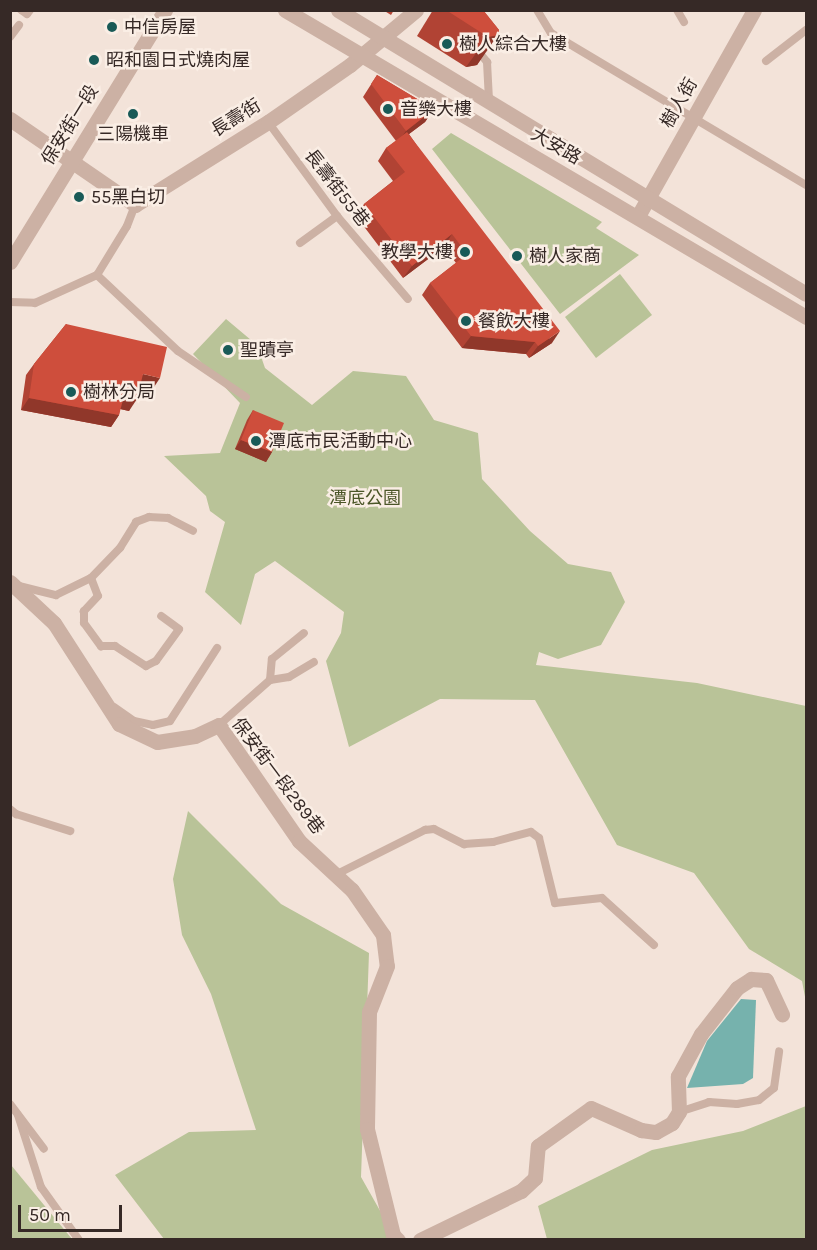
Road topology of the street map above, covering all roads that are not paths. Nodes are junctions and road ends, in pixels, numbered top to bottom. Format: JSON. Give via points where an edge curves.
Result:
{"nodes":[{"id":1,"x":21,"y":10,"type":"edge"},
{"id":2,"x":30,"y":10,"type":"edge"},
{"id":3,"x":165,"y":10,"type":"edge"},
{"id":4,"x":285,"y":10,"type":"edge"},
{"id":5,"x":339,"y":10,"type":"edge"},
{"id":6,"x":416,"y":10,"type":"edge"},
{"id":7,"x":677,"y":10,"type":"edge"},
{"id":8,"x":754,"y":10,"type":"edge"},
{"id":9,"x":541,"y":12,"type":"edge"},
{"id":10,"x":684,"y":22,"type":"dead end"},
{"id":11,"x":19,"y":25,"type":"dead end"},
{"id":12,"x":807,"y":30,"type":"edge"},
{"id":13,"x":10,"y":37,"type":"edge"},
{"id":14,"x":384,"y":38,"type":"junction"},
{"id":15,"x":472,"y":44,"type":"edge"},
{"id":16,"x":362,"y":55,"type":"junction"},
{"id":17,"x":766,"y":60,"type":"dead end"},
{"id":18,"x":489,"y":99,"type":"junction"},
{"id":19,"x":693,"y":118,"type":"junction"},
{"id":20,"x":10,"y":119,"type":"edge"},
{"id":21,"x":268,"y":122,"type":"junction"},
{"id":22,"x":69,"y":162,"type":"junction"},
{"id":23,"x":807,"y":185,"type":"edge"},
{"id":24,"x":646,"y":198,"type":"junction"},
{"id":25,"x":135,"y":205,"type":"junction"},
{"id":26,"x":337,"y":216,"type":"junction"},
{"id":27,"x":638,"y":216,"type":"junction"},
{"id":28,"x":300,"y":243,"type":"dead end"},
{"id":29,"x":10,"y":262,"type":"edge"},
{"id":30,"x":97,"y":275,"type":"junction"},
{"id":31,"x":807,"y":294,"type":"edge"},
{"id":32,"x":408,"y":299,"type":"dead end"},
{"id":33,"x":10,"y":302,"type":"edge"},
{"id":34,"x":807,"y":316,"type":"edge"},
{"id":35,"x":246,"y":397,"type":"dead end"},
{"id":36,"x":193,"y":531,"type":"dead end"},
{"id":37,"x":91,"y":578,"type":"junction"},
{"id":38,"x":13,"y":583,"type":"edge"},
{"id":39,"x":161,"y":616,"type":"dead end"},
{"id":40,"x":304,"y":633,"type":"dead end"},
{"id":41,"x":217,"y":648,"type":"dead end"},
{"id":42,"x":314,"y":662,"type":"dead end"},
{"id":43,"x":270,"y":680,"type":"junction"},
{"id":44,"x":106,"y":706,"type":"junction"},
{"id":45,"x":219,"y":725,"type":"junction"},
{"id":46,"x":10,"y":809,"type":"edge"},
{"id":47,"x":70,"y":831,"type":"dead end"},
{"id":48,"x":335,"y":875,"type":"junction"},
{"id":49,"x":654,"y":945,"type":"dead end"},
{"id":50,"x":782,"y":1015,"type":"dead end"},
{"id":51,"x":778,"y":1051,"type":"dead end"},
{"id":52,"x":10,"y":1104,"type":"edge"},
{"id":53,"x":679,"y":1113,"type":"junction"},
{"id":54,"x":18,"y":1115,"type":"junction"},
{"id":55,"x":44,"y":1149,"type":"dead end"},
{"id":56,"x":79,"y":1239,"type":"edge"},
{"id":57,"x":398,"y":1239,"type":"edge"},
{"id":58,"x":420,"y":1239,"type":"edge"}],
"edges":[{"from":1,"to":2,"type":"lane","via":[[27,14]]},
{"from":3,"to":22,"type":"street","name":"保安街一段"},
{"from":4,"to":16,"type":"street","name":"大安路"},
{"from":5,"to":14,"type":"street","name":"大安路"},
{"from":6,"to":14,"type":"street","name":"長壽街"},
{"from":7,"to":10,"type":"lane"},
{"from":8,"to":19,"type":"street","name":"樹人街"},
{"from":9,"to":19,"type":"lane","via":[[551,33]]},
{"from":11,"to":13,"type":"lane"},
{"from":12,"to":17,"type":"lane"},
{"from":14,"to":16,"type":"street","name":"長壽街"},
{"from":14,"to":18,"type":"street","name":"大安路"},
{"from":15,"to":18,"type":"lane","via":[[487,62]]},
{"from":16,"to":21,"type":"street","name":"長壽街"},
{"from":16,"to":27,"type":"street","name":"大安路"},
{"from":18,"to":24,"type":"street","name":"大安路"},
{"from":19,"to":23,"type":"lane"},
{"from":19,"to":24,"type":"street","name":"樹人街"},
{"from":20,"to":22,"type":"street"},
{"from":21,"to":25,"type":"street","name":"長壽街"},
{"from":21,"to":26,"type":"lane","name":"長壽街55巷"},
{"from":22,"to":25,"type":"street"},
{"from":22,"to":29,"type":"street","name":"保安街一段"},
{"from":24,"to":27,"type":"street","name":"樹人街"},
{"from":24,"to":31,"type":"street","name":"大安路"},
{"from":25,"to":30,"type":"lane"},
{"from":26,"to":28,"type":"lane"},
{"from":26,"to":32,"type":"lane","name":"長壽街55巷"},
{"from":27,"to":34,"type":"street","name":"大安路"},
{"from":30,"to":33,"type":"lane","via":[[35,303]]},
{"from":30,"to":35,"type":"lane","via":[[178,351]]},
{"from":36,"to":37,"type":"lane","via":[[168,518],[149,517],[136,522],[120,548]]},
{"from":37,"to":38,"type":"lane","via":[[56,595]]},
{"from":37,"to":39,"type":"lane","via":[[98,596],[84,611],[84,623],[101,646],[115,646],[146,666],[156,661],[179,629]]},
{"from":38,"to":44,"type":"street","name":"保安街一段289巷","via":[[54,623]]},
{"from":40,"to":43,"type":"lane","via":[[272,659]]},
{"from":41,"to":44,"type":"lane","via":[[170,721],[153,725],[134,722]]},
{"from":42,"to":43,"type":"lane","via":[[289,677]]},
{"from":43,"to":45,"type":"lane"},
{"from":44,"to":45,"type":"street","name":"保安街一段289巷","via":[[119,724],[157,741],[195,736]]},
{"from":45,"to":48,"type":"street","name":"保安街一段289巷","via":[[299,841]]},
{"from":46,"to":47,"type":"lane"},
{"from":48,"to":49,"type":"lane","via":[[425,830],[434,829],[464,844],[493,842],[531,832],[539,838],[555,903],[607,900]]},
{"from":48,"to":57,"type":"street","name":"保安街一段289巷","via":[[367,910],[383,935],[387,951],[387,966],[369,1012],[367,1129],[393,1235]]},
{"from":50,"to":53,"type":"street","via":[[766,980],[751,979],[737,988],[701,1034],[678,1076]]},
{"from":51,"to":53,"type":"lane","via":[[774,1088],[759,1100],[737,1104],[709,1102]]},
{"from":52,"to":54,"type":"lane"},
{"from":53,"to":58,"type":"street","via":[[672,1123],[656,1132],[591,1108],[538,1146],[535,1178],[521,1191]]},
{"from":54,"to":55,"type":"lane"},
{"from":54,"to":56,"type":"lane","via":[[40,1187]]}]}
